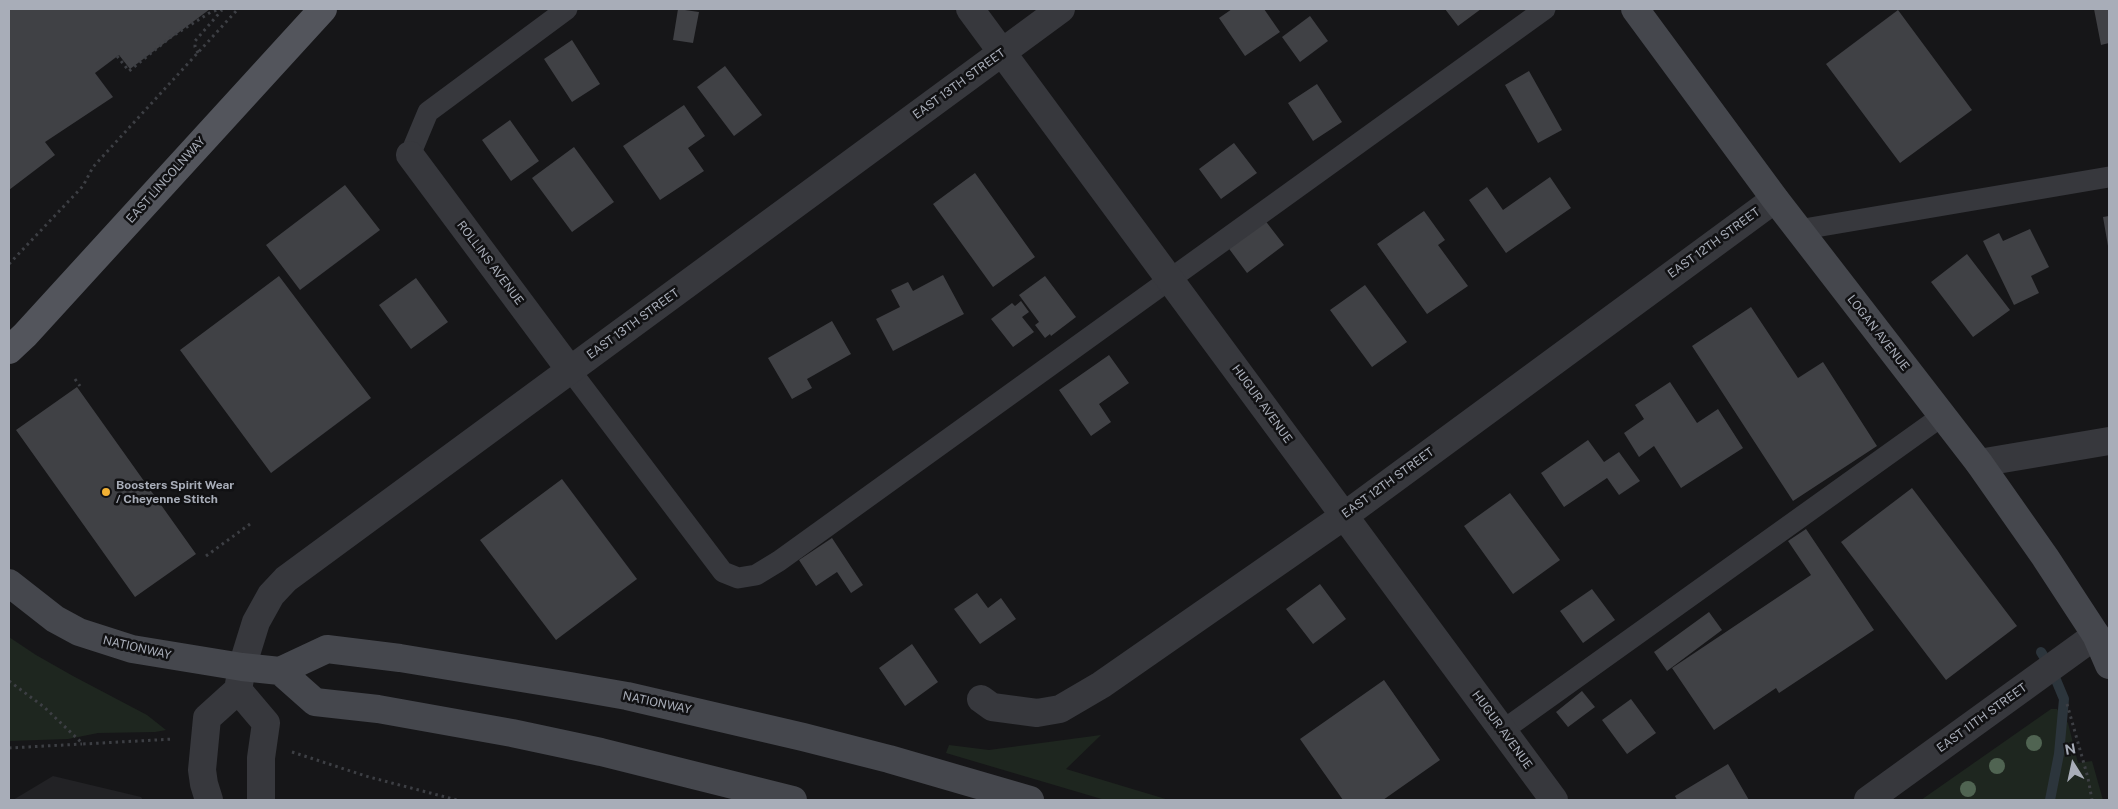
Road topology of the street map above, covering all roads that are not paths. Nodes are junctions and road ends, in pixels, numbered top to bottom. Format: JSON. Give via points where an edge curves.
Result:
{"nodes":[{"id":1,"x":323,"y":9,"type":"edge"},
{"id":2,"x":567,"y":9,"type":"edge"},
{"id":3,"x":970,"y":9,"type":"edge"},
{"id":4,"x":1060,"y":9,"type":"edge"},
{"id":5,"x":1545,"y":9,"type":"edge"},
{"id":6,"x":1635,"y":9,"type":"edge"},
{"id":7,"x":1002,"y":52,"type":"junction"},
{"id":8,"x":410,"y":155,"type":"joint"},
{"id":9,"x":2109,"y":177,"type":"edge"},
{"id":10,"x":1775,"y":199,"type":"junction"},
{"id":11,"x":1798,"y":230,"type":"junction"},
{"id":12,"x":1170,"y":279,"type":"junction"},
{"id":13,"x":9,"y":350,"type":"edge"},
{"id":14,"x":570,"y":370,"type":"junction"},
{"id":15,"x":1942,"y":416,"type":"junction"},
{"id":16,"x":2109,"y":441,"type":"edge"},
{"id":17,"x":1979,"y":463,"type":"junction"},
{"id":18,"x":1344,"y":516,"type":"junction"},
{"id":19,"x":9,"y":583,"type":"edge"},
{"id":20,"x":2096,"y":635,"type":"junction"},
{"id":21,"x":2109,"y":665,"type":"edge"},
{"id":22,"x":280,"y":671,"type":"junction"},
{"id":23,"x":240,"y":679,"type":"junction"},
{"id":24,"x":981,"y":699,"type":"dead end"},
{"id":25,"x":1502,"y":731,"type":"junction"},
{"id":26,"x":209,"y":800,"type":"edge"},
{"id":27,"x":261,"y":800,"type":"edge"},
{"id":28,"x":793,"y":800,"type":"edge"},
{"id":29,"x":1030,"y":800,"type":"edge"},
{"id":30,"x":1554,"y":800,"type":"edge"},
{"id":31,"x":1868,"y":800,"type":"edge"}],
"edges":[{"from":1,"to":13,"type":"main road","name":"EAST LINCOLNWAY"},
{"from":2,"to":8,"type":"lane","via":[[428,112]]},
{"from":3,"to":7,"type":"street","name":"HUGUR AVENUE"},
{"from":4,"to":7,"type":"street","name":"EAST 13TH STREET"},
{"from":5,"to":12,"type":"lane"},
{"from":6,"to":10,"type":"main road","name":"LOGAN AVENUE"},
{"from":7,"to":12,"type":"street","name":"HUGUR AVENUE"},
{"from":7,"to":14,"type":"street","name":"EAST 13TH STREET"},
{"from":8,"to":14,"type":"street","name":"ROLLINS AVENUE"},
{"from":9,"to":11,"type":"lane"},
{"from":10,"to":11,"type":"main road","name":"LOGAN AVENUE"},
{"from":10,"to":18,"type":"street","name":"EAST 12TH STREET"},
{"from":11,"to":15,"type":"main road","name":"LOGAN AVENUE"},
{"from":12,"to":14,"type":"lane","via":[[779,561],[756,574],[738,578],[723,572]]},
{"from":12,"to":18,"type":"street","name":"HUGUR AVENUE"},
{"from":14,"to":23,"type":"street","name":"EAST 13TH STREET","via":[[286,579],[271,595],[256,622]]},
{"from":15,"to":17,"type":"main road","name":"LOGAN AVENUE"},
{"from":15,"to":25,"type":"lane"},
{"from":16,"to":17,"type":"street"},
{"from":17,"to":20,"type":"main road","name":"LOGAN AVENUE"},
{"from":18,"to":24,"type":"street","name":"EAST 12TH STREET","via":[[1101,685],[1060,709],[1036,713],[992,707]]},
{"from":18,"to":25,"type":"street","name":"HUGUR AVENUE"},
{"from":19,"to":23,"type":"main road","name":"NATIONWAY","via":[[55,619],[79,632]]},
{"from":20,"to":21,"type":"main road","name":"LOGAN AVENUE"},
{"from":20,"to":31,"type":"street","name":"EAST 11TH STREET"},
{"from":22,"to":23,"type":"main road","name":"NATIONWAY"},
{"from":22,"to":28,"type":"main road","via":[[315,702],[378,709],[512,732]]},
{"from":22,"to":29,"type":"main road","name":"NATIONWAY","via":[[327,650],[419,661],[570,686],[803,736]]},
{"from":23,"to":26,"type":"street","via":[[207,718],[202,770]]},
{"from":23,"to":27,"type":"street","via":[[266,723]]},
{"from":25,"to":30,"type":"street","name":"HUGUR AVENUE"}]}
